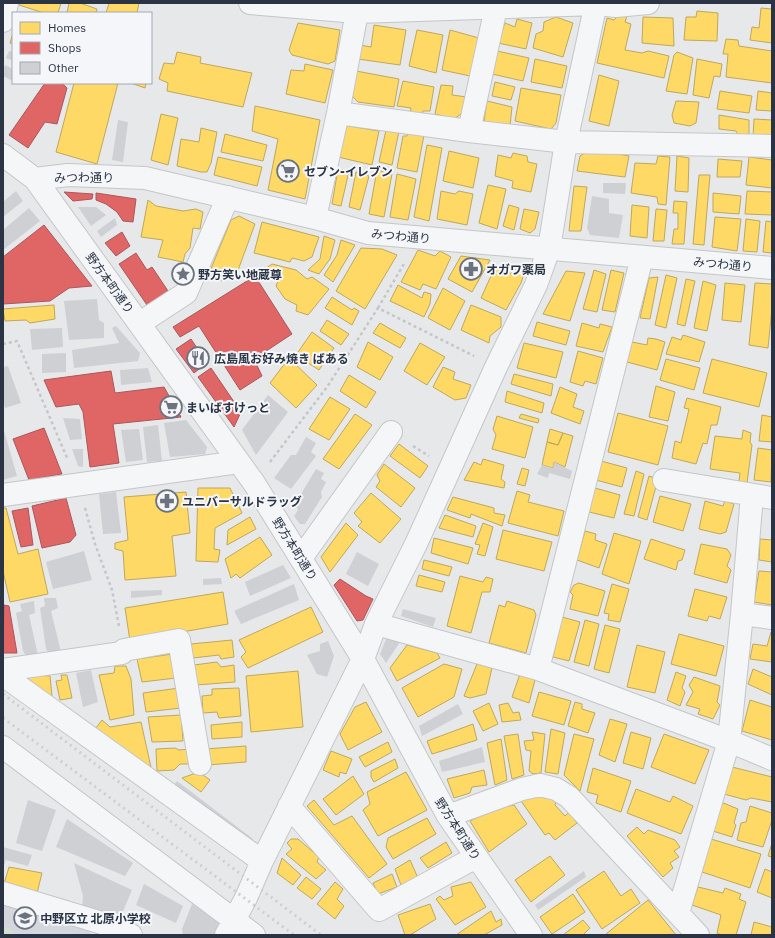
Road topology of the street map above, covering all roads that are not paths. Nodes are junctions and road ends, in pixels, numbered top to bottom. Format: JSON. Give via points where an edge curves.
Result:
{"nodes":[{"id":1,"x":7,"y":3,"type":"edge"},
{"id":2,"x":250,"y":3,"type":"edge"},
{"id":3,"x":648,"y":3,"type":"edge"},
{"id":4,"x":596,"y":4,"type":"edge"},
{"id":5,"x":496,"y":5,"type":"edge"},
{"id":6,"x":357,"y":7,"type":"edge"},
{"id":7,"x":3,"y":21,"type":"edge"},
{"id":8,"x":338,"y":113,"type":"junction"},
{"id":9,"x":469,"y":132,"type":"junction"},
{"id":10,"x":566,"y":142,"type":"junction"},
{"id":11,"x":772,"y":146,"type":"edge"},
{"id":12,"x":3,"y":155,"type":"edge"},
{"id":13,"x":35,"y":179,"type":"junction"},
{"id":14,"x":228,"y":197,"type":"junction"},
{"id":15,"x":316,"y":218,"type":"junction"},
{"id":16,"x":549,"y":249,"type":"junction"},
{"id":17,"x":642,"y":257,"type":"junction"},
{"id":18,"x":772,"y":268,"type":"edge"},
{"id":19,"x":140,"y":323,"type":"junction"},
{"id":20,"x":391,"y":432,"type":"road end"},
{"id":21,"x":239,"y":462,"type":"junction"},
{"id":22,"x":664,"y":480,"type":"dead end"},
{"id":23,"x":3,"y":494,"type":"edge"},
{"id":24,"x":762,"y":497,"type":"edge"},
{"id":25,"x":301,"y":558,"type":"junction"},
{"id":26,"x":742,"y":614,"type":"junction"},
{"id":27,"x":772,"y":618,"type":"edge"},
{"id":28,"x":376,"y":624,"type":"junction"},
{"id":29,"x":363,"y":659,"type":"junction"},
{"id":30,"x":538,"y":669,"type":"junction"},
{"id":31,"x":3,"y":670,"type":"edge"},
{"id":32,"x":3,"y":675,"type":"edge"},
{"id":33,"x":729,"y":741,"type":"junction"},
{"id":34,"x":3,"y":747,"type":"edge"},
{"id":35,"x":772,"y":759,"type":"edge"},
{"id":36,"x":200,"y":764,"type":"dead end"},
{"id":37,"x":289,"y":806,"type":"junction"},
{"id":38,"x":448,"y":816,"type":"junction"},
{"id":39,"x":476,"y":857,"type":"junction"},
{"id":40,"x":262,"y":860,"type":"junction"},
{"id":41,"x":3,"y":893,"type":"edge"},
{"id":42,"x":678,"y":913,"type":"junction"},
{"id":43,"x":230,"y":927,"type":"edge"},
{"id":44,"x":131,"y":935,"type":"edge"},
{"id":45,"x":254,"y":935,"type":"edge"},
{"id":46,"x":531,"y":935,"type":"edge"},
{"id":47,"x":698,"y":935,"type":"edge"}],
"edges":[{"from":1,"to":7,"type":"street"},
{"from":2,"to":6,"type":"street"},
{"from":3,"to":4,"type":"street","via":[[616,6]]},
{"from":4,"to":5,"type":"street"},
{"from":4,"to":10,"type":"street"},
{"from":5,"to":6,"type":"street"},
{"from":5,"to":9,"type":"street"},
{"from":6,"to":8,"type":"street"},
{"from":8,"to":9,"type":"street"},
{"from":8,"to":15,"type":"street"},
{"from":9,"to":10,"type":"street"},
{"from":10,"to":11,"type":"street"},
{"from":10,"to":16,"type":"street"},
{"from":12,"to":13,"type":"street","name":"野方本町通り"},
{"from":13,"to":14,"type":"street","name":"みつわ通り","via":[[68,175],[145,178]]},
{"from":13,"to":19,"type":"street","name":"野方本町通り"},
{"from":14,"to":15,"type":"street","name":"みつわ通り"},
{"from":14,"to":19,"type":"street","via":[[186,293]]},
{"from":15,"to":16,"type":"street","name":"みつわ通り","via":[[368,233]]},
{"from":16,"to":17,"type":"street","name":"みつわ通り"},
{"from":16,"to":28,"type":"street","via":[[536,284],[416,544]]},
{"from":17,"to":18,"type":"street","name":"みつわ通り"},
{"from":17,"to":30,"type":"street"},
{"from":19,"to":21,"type":"street","name":"野方本町通り"},
{"from":20,"to":25,"type":"street"},
{"from":21,"to":23,"type":"street"},
{"from":21,"to":25,"type":"street","name":"野方本町通り"},
{"from":22,"to":24,"type":"street"},
{"from":24,"to":26,"type":"street"},
{"from":25,"to":29,"type":"street","name":"野方本町通り"},
{"from":26,"to":27,"type":"street"},
{"from":26,"to":33,"type":"street"},
{"from":28,"to":29,"type":"street"},
{"from":28,"to":30,"type":"street"},
{"from":29,"to":37,"type":"street"},
{"from":29,"to":38,"type":"street","name":"野方本町通り"},
{"from":30,"to":33,"type":"street"},
{"from":31,"to":36,"type":"street","via":[[122,653],[124,650],[179,640]]},
{"from":32,"to":40,"type":"street"},
{"from":33,"to":35,"type":"street"},
{"from":33,"to":42,"type":"street"},
{"from":34,"to":43,"type":"street"},
{"from":37,"to":39,"type":"street","via":[[379,910]]},
{"from":37,"to":40,"type":"street"},
{"from":38,"to":39,"type":"street","name":"野方本町通り"},
{"from":38,"to":42,"type":"street","via":[[522,789],[540,785],[556,789],[569,797]]},
{"from":39,"to":46,"type":"street","name":"野方本町通り"},
{"from":40,"to":43,"type":"street"},
{"from":41,"to":44,"type":"street","via":[[102,923]]},
{"from":42,"to":47,"type":"street"},
{"from":43,"to":45,"type":"street"}]}
